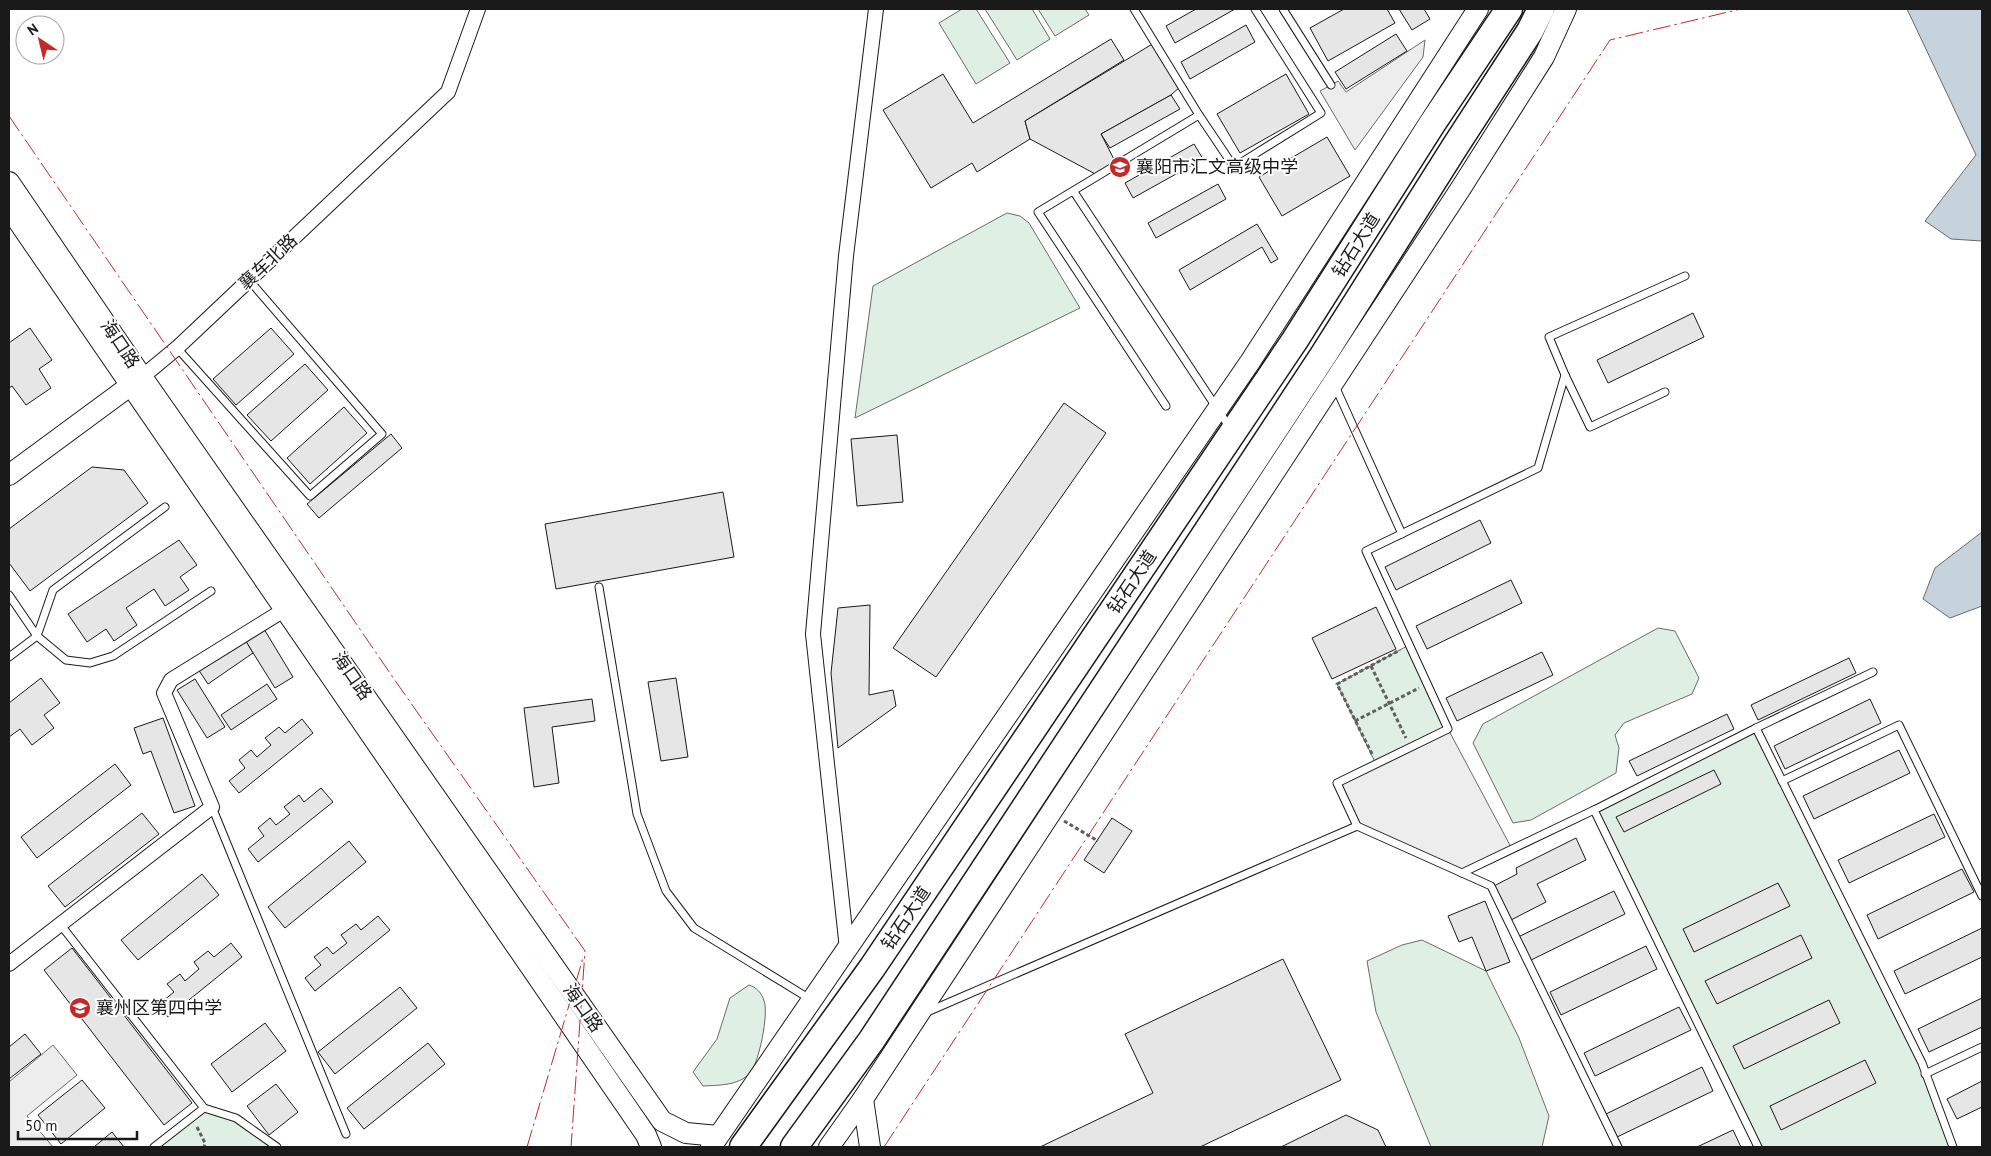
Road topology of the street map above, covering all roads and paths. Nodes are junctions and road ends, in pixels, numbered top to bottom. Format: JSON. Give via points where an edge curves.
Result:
{"nodes":[{"id":1,"x":478,"y":9,"type":"edge"},
{"id":2,"x":876,"y":9,"type":"edge"},
{"id":3,"x":1134,"y":9,"type":"edge"},
{"id":4,"x":1255,"y":9,"type":"edge"},
{"id":5,"x":1283,"y":9,"type":"edge"},
{"id":6,"x":1478,"y":9,"type":"edge"},
{"id":7,"x":1509,"y":9,"type":"edge"},
{"id":8,"x":1541,"y":9,"type":"edge"},
{"id":9,"x":1566,"y":9,"type":"edge"},
{"id":10,"x":1331,"y":85,"type":"dead end"},
{"id":11,"x":1199,"y":115,"type":"junction"},
{"id":12,"x":9,"y":182,"type":"edge"},
{"id":13,"x":1074,"y":192,"type":"junction"},
{"id":14,"x":9,"y":208,"type":"edge"},
{"id":15,"x":1685,"y":276,"type":"dead end"},
{"id":16,"x":249,"y":280,"type":"junction"},
{"id":17,"x":176,"y":348,"type":"junction"},
{"id":18,"x":1565,"y":375,"type":"junction"},
{"id":19,"x":136,"y":382,"type":"junction"},
{"id":20,"x":1333,"y":383,"type":"junction"},
{"id":21,"x":1665,"y":392,"type":"dead end"},
{"id":22,"x":1166,"y":406,"type":"dead end"},
{"id":23,"x":1218,"y":408,"type":"junction"},
{"id":24,"x":1233,"y":432,"type":"junction"},
{"id":25,"x":9,"y":475,"type":"edge"},
{"id":26,"x":165,"y":507,"type":"dead end"},
{"id":27,"x":1402,"y":534,"type":"junction"},
{"id":28,"x":599,"y":587,"type":"dead end"},
{"id":29,"x":211,"y":591,"type":"dead end"},
{"id":30,"x":9,"y":595,"type":"edge"},
{"id":31,"x":292,"y":605,"type":"junction"},
{"id":32,"x":37,"y":636,"type":"junction"},
{"id":33,"x":1409,"y":645,"type":"junction"},
{"id":34,"x":9,"y":657,"type":"edge"},
{"id":35,"x":1371,"y":666,"type":"junction"},
{"id":36,"x":1873,"y":672,"type":"dead end"},
{"id":37,"x":1427,"y":684,"type":"junction"},
{"id":38,"x":1389,"y":702,"type":"junction"},
{"id":39,"x":1355,"y":721,"type":"junction"},
{"id":40,"x":1756,"y":728,"type":"junction"},
{"id":41,"x":1411,"y":747,"type":"junction"},
{"id":42,"x":1376,"y":764,"type":"junction"},
{"id":43,"x":1782,"y":781,"type":"junction"},
{"id":44,"x":212,"y":807,"type":"junction"},
{"id":45,"x":1594,"y":810,"type":"junction"},
{"id":46,"x":1051,"y":813,"type":"junction"},
{"id":47,"x":1357,"y":826,"type":"junction"},
{"id":48,"x":1098,"y":841,"type":"dead end"},
{"id":49,"x":1462,"y":873,"type":"junction"},
{"id":50,"x":1982,"y":896,"type":"edge"},
{"id":51,"x":60,"y":924,"type":"junction"},
{"id":52,"x":847,"y":949,"type":"junction"},
{"id":53,"x":9,"y":964,"type":"edge"},
{"id":54,"x":856,"y":990,"type":"junction"},
{"id":55,"x":812,"y":1000,"type":"junction"},
{"id":56,"x":917,"y":1016,"type":"junction"},
{"id":57,"x":1982,"y":1047,"type":"edge"},
{"id":58,"x":1926,"y":1074,"type":"junction"},
{"id":59,"x":840,"y":1083,"type":"junction"},
{"id":60,"x":863,"y":1099,"type":"junction"},
{"id":61,"x":204,"y":1108,"type":"junction"},
{"id":62,"x":191,"y":1118,"type":"junction"},
{"id":63,"x":346,"y":1134,"type":"dead end"},
{"id":64,"x":714,"y":1142,"type":"edge"},
{"id":65,"x":154,"y":1147,"type":"edge"},
{"id":66,"x":204,"y":1147,"type":"edge"},
{"id":67,"x":277,"y":1147,"type":"edge"},
{"id":68,"x":651,"y":1147,"type":"edge"},
{"id":69,"x":743,"y":1147,"type":"edge"},
{"id":70,"x":794,"y":1147,"type":"edge"},
{"id":71,"x":829,"y":1147,"type":"edge"},
{"id":72,"x":870,"y":1147,"type":"edge"},
{"id":73,"x":1618,"y":1147,"type":"edge"},
{"id":74,"x":1758,"y":1147,"type":"edge"},
{"id":75,"x":1953,"y":1147,"type":"edge"}],
"edges":[{"from":1,"to":16,"type":"street","name":"襄车北路","via":[[448,92]]},
{"from":2,"to":52,"type":"street","via":[[846,256],[813,634]]},
{"from":3,"to":11,"type":"lane"},
{"from":4,"to":11,"type":"lane","via":[[1320,113],[1234,167]]},
{"from":5,"to":10,"type":"lane"},
{"from":6,"to":23,"type":"street"},
{"from":7,"to":24,"type":"highway","name":"钻石大道"},
{"from":8,"to":59,"type":"highway","name":"钻石大道","via":[[1324,354],[882,1025]]},
{"from":9,"to":20,"type":"street","via":[[1544,57]]},
{"from":11,"to":13,"type":"lane"},
{"from":12,"to":19,"type":"street","name":"海口路"},
{"from":13,"to":22,"type":"lane","via":[[1038,212]]},
{"from":13,"to":23,"type":"lane"},
{"from":14,"to":19,"type":"street","name":"海口路"},
{"from":15,"to":18,"type":"lane","via":[[1549,337]]},
{"from":16,"to":17,"type":"street","name":"襄车北路"},
{"from":16,"to":17,"type":"lane","via":[[382,434],[310,496]]},
{"from":17,"to":19,"type":"street","name":"襄车北路"},
{"from":18,"to":21,"type":"lane","via":[[1590,427]]},
{"from":18,"to":27,"type":"lane","via":[[1538,468]]},
{"from":19,"to":25,"type":"street","name":"襄车北路"},
{"from":19,"to":31,"type":"street","name":"海口路"},
{"from":20,"to":27,"type":"lane"},
{"from":20,"to":46,"type":"street"},
{"from":23,"to":24,"type":"lane"},
{"from":23,"to":52,"type":"street"},
{"from":24,"to":54,"type":"highway","name":"钻石大道"},
{"from":26,"to":32,"type":"lane","via":[[54,590]]},
{"from":27,"to":33,"type":"lane","via":[[1366,551]]},
{"from":28,"to":55,"type":"lane","via":[[636,814],[666,891],[694,928]]},
{"from":29,"to":32,"type":"lane","via":[[114,656],[90,663],[66,660]]},
{"from":30,"to":32,"type":"lane"},
{"from":31,"to":44,"type":"street","via":[[172,680],[164,693]]},
{"from":31,"to":64,"type":"street","name":"海口路","via":[[662,1121]]},
{"from":31,"to":68,"type":"street","name":"海口路"},
{"from":32,"to":34,"type":"lane"},
{"from":33,"to":35,"type":"path"},
{"from":33,"to":37,"type":"lane"},
{"from":35,"to":38,"type":"path"},
{"from":35,"to":39,"type":"path","via":[[1337,684]]},
{"from":36,"to":40,"type":"lane"},
{"from":37,"to":38,"type":"path"},
{"from":37,"to":41,"type":"lane","via":[[1448,729]]},
{"from":38,"to":39,"type":"path"},
{"from":38,"to":41,"type":"path"},
{"from":39,"to":42,"type":"path"},
{"from":40,"to":43,"type":"lane"},
{"from":40,"to":45,"type":"lane"},
{"from":41,"to":42,"type":"lane"},
{"from":42,"to":47,"type":"lane","via":[[1337,783]]},
{"from":43,"to":50,"type":"lane","via":[[1898,724]]},
{"from":43,"to":58,"type":"lane"},
{"from":44,"to":51,"type":"street"},
{"from":44,"to":63,"type":"lane"},
{"from":45,"to":49,"type":"lane"},
{"from":45,"to":74,"type":"lane"},
{"from":46,"to":48,"type":"path"},
{"from":46,"to":56,"type":"street"},
{"from":47,"to":49,"type":"lane"},
{"from":47,"to":56,"type":"lane"},
{"from":49,"to":73,"type":"lane","via":[[1491,886]]},
{"from":51,"to":53,"type":"street"},
{"from":51,"to":61,"type":"lane"},
{"from":52,"to":54,"type":"street"},
{"from":52,"to":55,"type":"street"},
{"from":54,"to":69,"type":"highway","name":"钻石大道"},
{"from":55,"to":64,"type":"street"},
{"from":56,"to":60,"type":"street"},
{"from":57,"to":58,"type":"lane"},
{"from":58,"to":75,"type":"lane"},
{"from":59,"to":60,"type":"street"},
{"from":59,"to":70,"type":"highway","name":"钻石大道"},
{"from":60,"to":71,"type":"street"},
{"from":60,"to":72,"type":"street"},
{"from":61,"to":62,"type":"lane"},
{"from":61,"to":67,"type":"lane","via":[[236,1118]]},
{"from":62,"to":65,"type":"lane"},
{"from":62,"to":66,"type":"path","via":[[205,1143]]}]}
